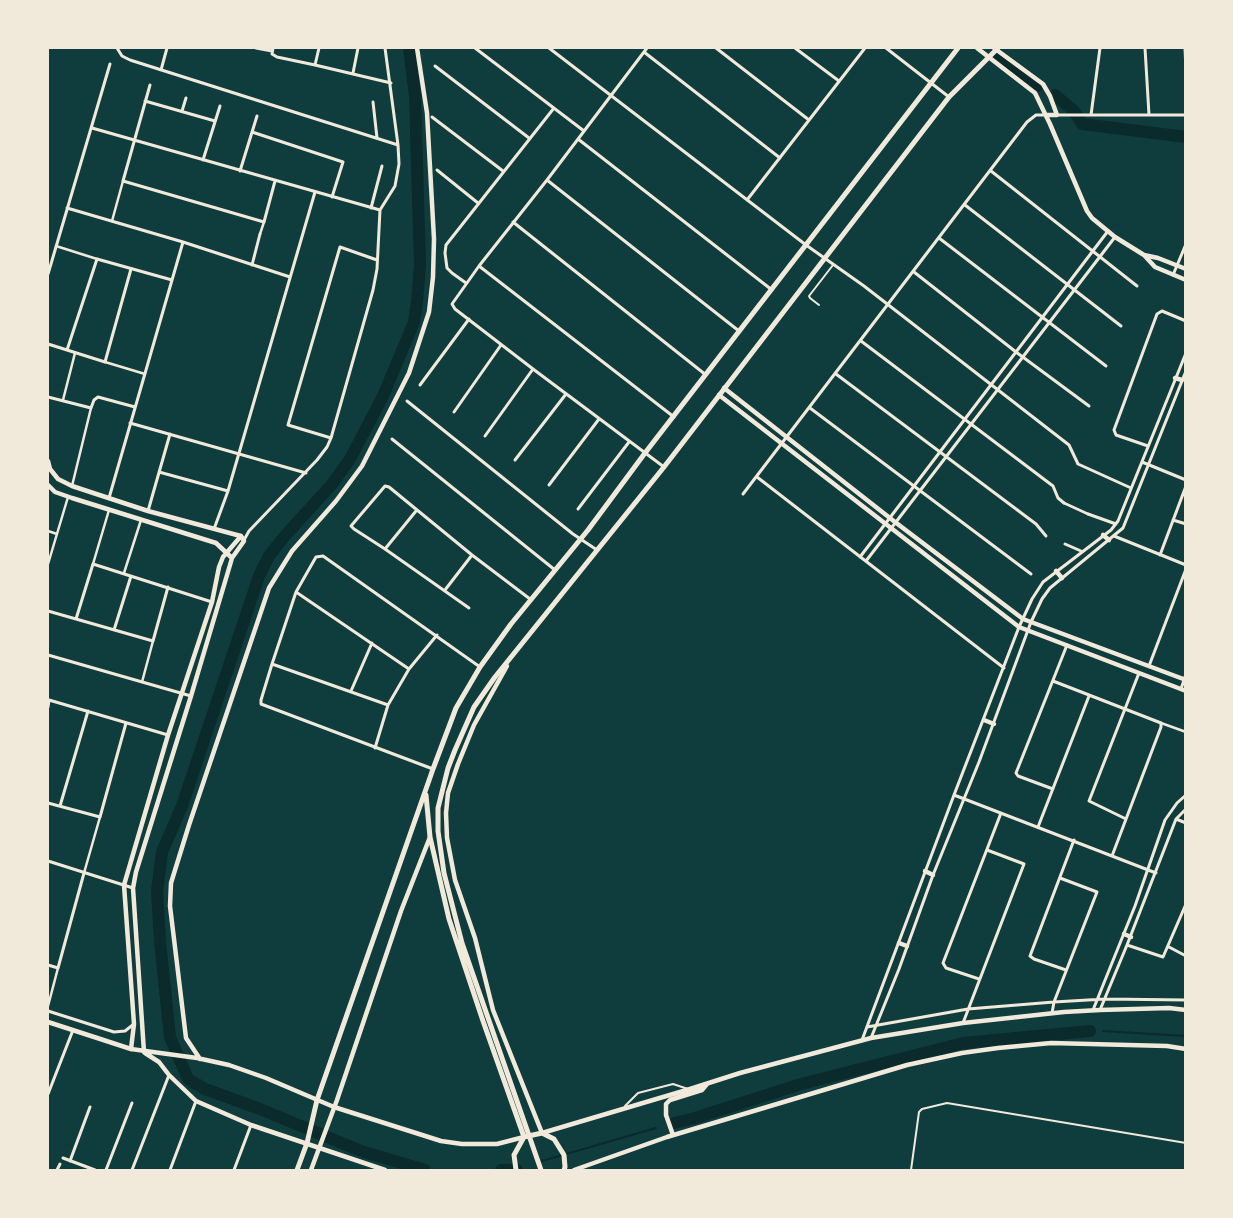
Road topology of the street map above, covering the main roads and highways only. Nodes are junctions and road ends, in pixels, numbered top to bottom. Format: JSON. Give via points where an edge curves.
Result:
{"nodes":[{"id":1,"x":417,"y":48,"type":"edge"},
{"id":2,"x":958,"y":48,"type":"edge"},
{"id":3,"x":977,"y":48,"type":"edge"},
{"id":4,"x":996,"y":48,"type":"edge"},
{"id":5,"x":990,"y":57,"type":"junction"},
{"id":6,"x":1046,"y":115,"type":"junction"},
{"id":7,"x":1144,"y":255,"type":"junction"},
{"id":8,"x":1186,"y":269,"type":"edge"},
{"id":9,"x":1186,"y":280,"type":"edge"},
{"id":10,"x":1175,"y":378,"type":"road end"},
{"id":11,"x":1182,"y":380,"type":"road end"},
{"id":12,"x":724,"y":388,"type":"junction"},
{"id":13,"x":719,"y":396,"type":"junction"},
{"id":14,"x":48,"y":461,"type":"edge"},
{"id":15,"x":48,"y":485,"type":"edge"},
{"id":16,"x":1103,"y":535,"type":"road end"},
{"id":17,"x":242,"y":538,"type":"junction"},
{"id":18,"x":1109,"y":540,"type":"road end"},
{"id":19,"x":226,"y":553,"type":"junction"},
{"id":20,"x":232,"y":558,"type":"junction"},
{"id":21,"x":1056,"y":571,"type":"road end"},
{"id":22,"x":1062,"y":578,"type":"road end"},
{"id":23,"x":1111,"y":653,"type":"junction"},
{"id":24,"x":512,"y":657,"type":"junction"},
{"id":25,"x":1108,"y":661,"type":"junction"},
{"id":26,"x":1184,"y":680,"type":"edge"},
{"id":27,"x":1183,"y":690,"type":"edge"},
{"id":28,"x":984,"y":720,"type":"road end"},
{"id":29,"x":994,"y":724,"type":"road end"},
{"id":30,"x":426,"y":793,"type":"junction"},
{"id":31,"x":430,"y":838,"type":"junction"},
{"id":32,"x":925,"y":872,"type":"road end"},
{"id":33,"x":934,"y":875,"type":"road end"},
{"id":34,"x":1124,"y":934,"type":"road end"},
{"id":35,"x":1131,"y":936,"type":"road end"},
{"id":36,"x":899,"y":943,"type":"road end"},
{"id":37,"x":907,"y":946,"type":"road end"},
{"id":38,"x":1186,"y":1010,"type":"edge"},
{"id":39,"x":48,"y":1022,"type":"edge"},
{"id":40,"x":132,"y":1049,"type":"junction"},
{"id":41,"x":1186,"y":1049,"type":"edge"},
{"id":42,"x":144,"y":1052,"type":"junction"},
{"id":43,"x":199,"y":1059,"type":"junction"},
{"id":44,"x":708,"y":1083,"type":"junction"},
{"id":45,"x":317,"y":1100,"type":"junction"},
{"id":46,"x":334,"y":1107,"type":"junction"},
{"id":47,"x":542,"y":1133,"type":"junction"},
{"id":48,"x":672,"y":1133,"type":"junction"},
{"id":49,"x":524,"y":1137,"type":"junction"},
{"id":50,"x":307,"y":1143,"type":"junction"},
{"id":51,"x":319,"y":1148,"type":"junction"},
{"id":52,"x":297,"y":1170,"type":"edge"},
{"id":53,"x":311,"y":1170,"type":"edge"},
{"id":54,"x":385,"y":1170,"type":"edge"},
{"id":55,"x":516,"y":1170,"type":"edge"},
{"id":56,"x":542,"y":1170,"type":"edge"},
{"id":57,"x":564,"y":1170,"type":"edge"},
{"id":58,"x":574,"y":1170,"type":"edge"}],
"edges":[{"from":1,"to":43,"type":"main road","via":[[427,114],[434,239],[429,312],[409,373],[362,466],[292,551],[270,588],[189,825],[172,883],[170,906],[186,1038]]},
{"from":2,"to":30,"type":"main road","via":[[480,667],[456,708]]},
{"from":3,"to":5,"type":"main road"},
{"from":4,"to":5,"type":"main road"},
{"from":4,"to":6,"type":"main road","via":[[1043,84],[1057,115]]},
{"from":5,"to":6,"type":"main road","via":[[1035,93]]},
{"from":5,"to":12,"type":"main road","via":[[949,97]]},
{"from":6,"to":7,"type":"main road","via":[[1087,211],[1115,237]]},
{"from":7,"to":8,"type":"main road"},
{"from":7,"to":9,"type":"main road","via":[[1155,266]]},
{"from":10,"to":11,"type":"main road"},
{"from":12,"to":13,"type":"main road"},
{"from":12,"to":23,"type":"main road","via":[[1023,619]]},
{"from":13,"to":24,"type":"main road"},
{"from":13,"to":25,"type":"main road","via":[[1019,627]]},
{"from":14,"to":17,"type":"main road","via":[[58,479],[72,486]]},
{"from":15,"to":19,"type":"main road","via":[[68,497],[216,543]]},
{"from":16,"to":18,"type":"main road"},
{"from":17,"to":19,"type":"main road"},
{"from":17,"to":20,"type":"main road"},
{"from":19,"to":20,"type":"main road"},
{"from":19,"to":40,"type":"main road","via":[[219,567],[212,602],[168,735],[124,885],[134,1024]]},
{"from":20,"to":42,"type":"main road","via":[[133,888]]},
{"from":21,"to":22,"type":"main road"},
{"from":23,"to":25,"type":"main road"},
{"from":23,"to":26,"type":"main road"},
{"from":24,"to":47,"type":"main road","via":[[478,718],[448,793],[447,838],[454,880],[494,1010]]},
{"from":24,"to":56,"type":"main road","via":[[494,677],[469,718],[455,750],[438,808],[438,831],[444,873],[462,943]]},
{"from":25,"to":27,"type":"main road"},
{"from":28,"to":29,"type":"main road"},
{"from":30,"to":31,"type":"main road"},
{"from":30,"to":45,"type":"main road"},
{"from":31,"to":46,"type":"main road","via":[[401,911]]},
{"from":31,"to":49,"type":"main road","via":[[449,919]]},
{"from":32,"to":33,"type":"main road"},
{"from":34,"to":35,"type":"main road"},
{"from":36,"to":37,"type":"main road"},
{"from":38,"to":44,"type":"main road","via":[[1092,1010],[963,1023],[862,1040]]},
{"from":39,"to":40,"type":"main road"},
{"from":40,"to":42,"type":"main road"},
{"from":41,"to":48,"type":"main road","via":[[1096,1043],[988,1049],[907,1065]]},
{"from":42,"to":43,"type":"main road"},
{"from":42,"to":50,"type":"main road","via":[[159,1062],[196,1101],[251,1125]]},
{"from":43,"to":45,"type":"main road","via":[[229,1065]]},
{"from":44,"to":47,"type":"main road"},
{"from":44,"to":48,"type":"main road","via":[[702,1090],[666,1104]]},
{"from":45,"to":46,"type":"main road"},
{"from":45,"to":50,"type":"main road"},
{"from":46,"to":49,"type":"main road","via":[[441,1141],[497,1144]]},
{"from":46,"to":51,"type":"main road"},
{"from":47,"to":49,"type":"main road"},
{"from":47,"to":57,"type":"main road","via":[[554,1139],[564,1155]]},
{"from":48,"to":58,"type":"main road"},
{"from":49,"to":55,"type":"main road","via":[[514,1155]]},
{"from":50,"to":51,"type":"main road"},
{"from":50,"to":52,"type":"main road"},
{"from":51,"to":53,"type":"main road"},
{"from":51,"to":54,"type":"main road"}]}
